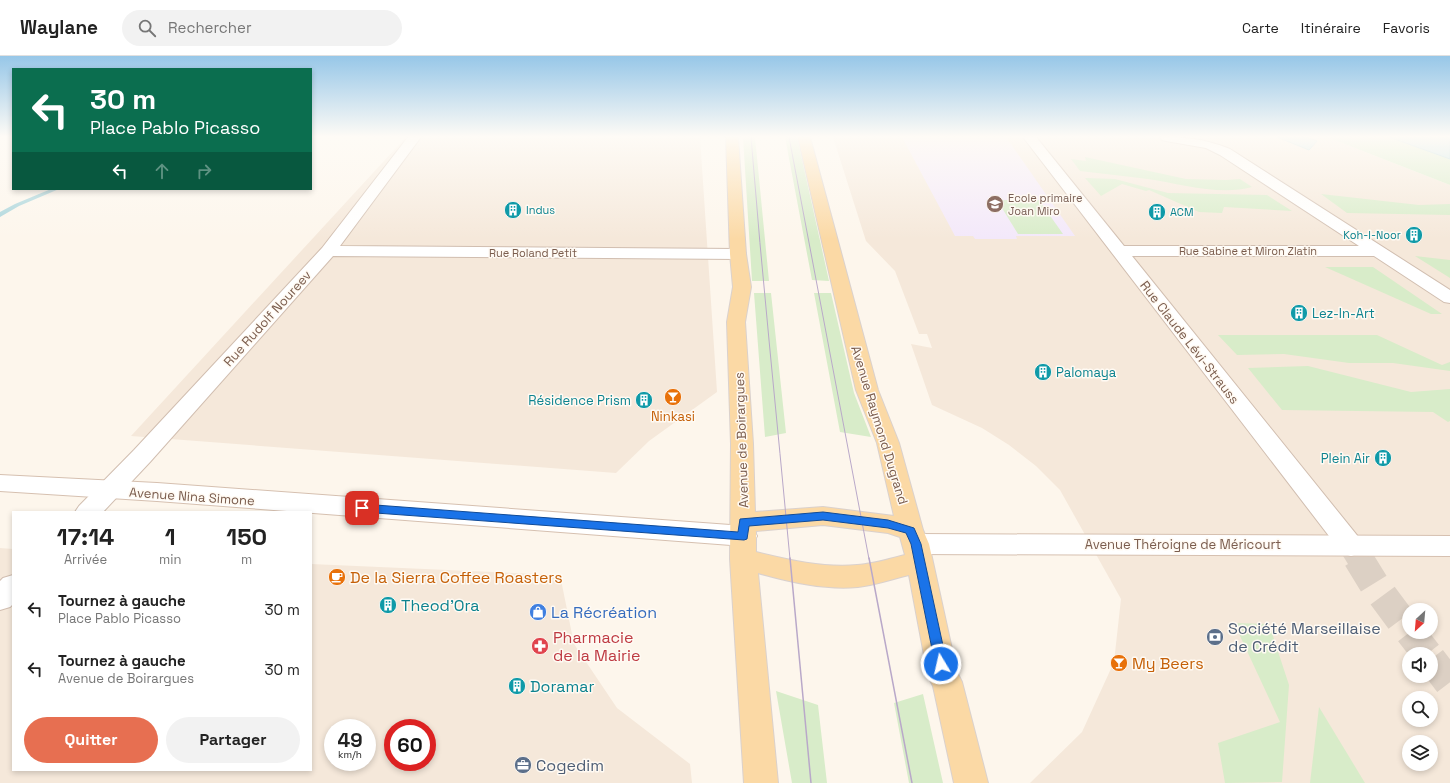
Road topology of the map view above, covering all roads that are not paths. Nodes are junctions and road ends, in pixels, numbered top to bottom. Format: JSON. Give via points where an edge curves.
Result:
{"nodes":[{"id":1,"x":389,"y":171,"type":"edge"},
{"id":2,"x":734,"y":171,"type":"edge"},
{"id":3,"x":812,"y":171,"type":"edge"},
{"id":4,"x":1056,"y":171,"type":"edge"},
{"id":5,"x":1254,"y":171,"type":"edge"},
{"id":6,"x":328,"y":251,"type":"junction"},
{"id":7,"x":1119,"y":251,"type":"junction"},
{"id":8,"x":1377,"y":251,"type":"junction"},
{"id":9,"x":738,"y":254,"type":"junction"},
{"id":10,"x":1450,"y":298,"type":"edge"},
{"id":11,"x":0,"y":483,"type":"edge"},
{"id":12,"x":109,"y":490,"type":"junction"},
{"id":13,"x":89,"y":511,"type":"edge"},
{"id":14,"x":744,"y":539,"type":"junction"},
{"id":15,"x":915,"y":546,"type":"junction"},
{"id":16,"x":1350,"y":546,"type":"junction"},
{"id":17,"x":1450,"y":546,"type":"edge"},
{"id":18,"x":12,"y":587,"type":"edge"},
{"id":19,"x":0,"y":599,"type":"edge"},
{"id":20,"x":761,"y":783,"type":"edge"},
{"id":21,"x":971,"y":783,"type":"edge"}],
"edges":[{"from":1,"to":6,"type":"street","name":"Rue Rudolf Noureev"},
{"from":2,"to":9,"type":"main road"},
{"from":3,"to":15,"type":"main road","name":"Avenue Raymond Dugrand","via":[[867,390],[888,443]]},
{"from":4,"to":7,"type":"street","name":"Rue Claude Lévi-Strauss"},
{"from":5,"to":8,"type":"street"},
{"from":6,"to":9,"type":"street","name":"Rue Roland Petit"},
{"from":6,"to":12,"type":"street","name":"Rue Rudolf Noureev"},
{"from":7,"to":8,"type":"street","name":"Rue Sabine et Miron Zlatin"},
{"from":7,"to":16,"type":"street","name":"Rue Claude Lévi-Strauss"},
{"from":8,"to":10,"type":"street"},
{"from":9,"to":14,"type":"main road","name":"Avenue de Boirargues","via":[[742,288],[736,322]]},
{"from":11,"to":12,"type":"street","name":"Avenue Nina Simone"},
{"from":12,"to":13,"type":"street","name":"Rue Rudolf Noureev"},
{"from":12,"to":14,"type":"street","name":"Avenue Nina Simone"},
{"from":14,"to":15,"type":"main road","via":[[823,516],[888,524]]},
{"from":14,"to":15,"type":"main road","via":[[778,568],[834,576],[856,576]]},
{"from":14,"to":20,"type":"main road"},
{"from":15,"to":16,"type":"street","name":"Avenue Théroigne de Méricourt"},
{"from":15,"to":21,"type":"main road","name":"Avenue Raymond Dugrand","via":[[940,651],[943,676],[947,682]]},
{"from":16,"to":17,"type":"street","name":"Avenue Théroigne de Méricourt"},
{"from":18,"to":19,"type":"street"}]}
